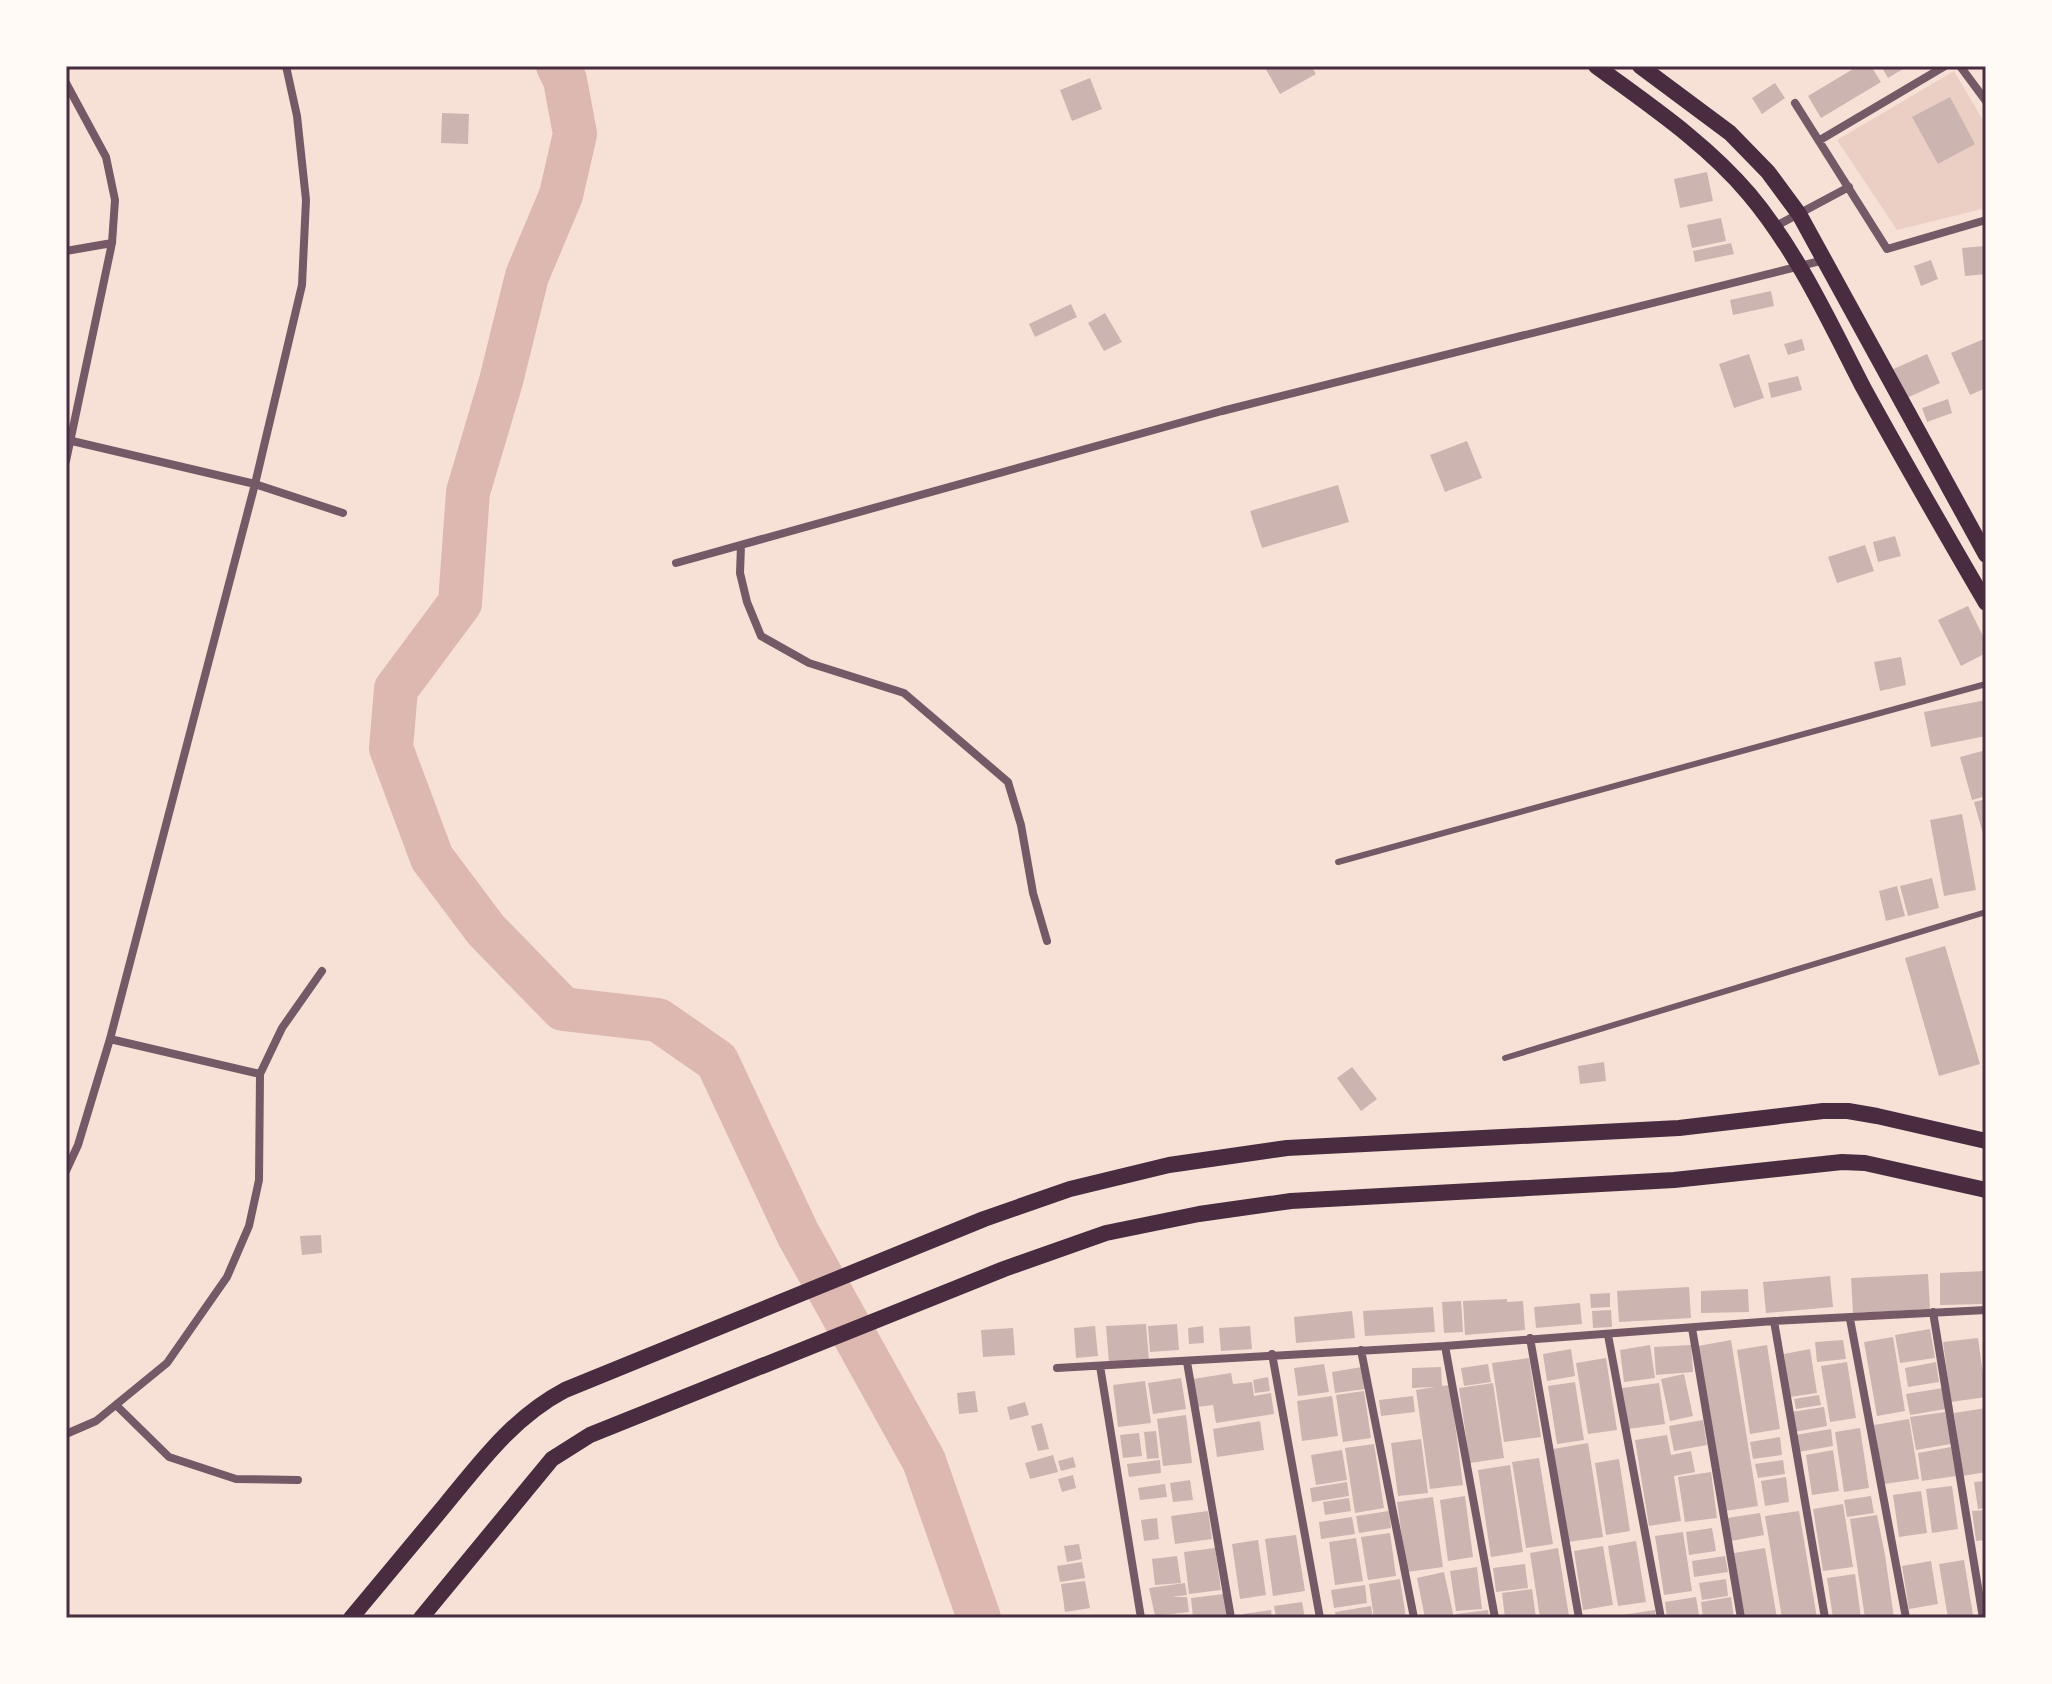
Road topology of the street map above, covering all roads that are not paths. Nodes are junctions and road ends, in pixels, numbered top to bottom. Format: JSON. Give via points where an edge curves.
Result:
{"nodes":[{"id":1,"x":286,"y":66,"type":"edge"},
{"id":2,"x":1596,"y":66,"type":"edge"},
{"id":3,"x":1640,"y":66,"type":"edge"},
{"id":4,"x":1945,"y":66,"type":"edge"},
{"id":5,"x":1960,"y":66,"type":"edge"},
{"id":6,"x":66,"y":83,"type":"edge"},
{"id":7,"x":1986,"y":101,"type":"edge"},
{"id":8,"x":1795,"y":103,"type":"dead end"},
{"id":9,"x":1820,"y":140,"type":"junction"},
{"id":10,"x":1849,"y":187,"type":"junction"},
{"id":11,"x":1799,"y":214,"type":"junction"},
{"id":12,"x":1986,"y":220,"type":"edge"},
{"id":13,"x":1774,"y":227,"type":"junction"},
{"id":14,"x":112,"y":243,"type":"junction"},
{"id":15,"x":66,"y":251,"type":"edge"},
{"id":16,"x":1825,"y":260,"type":"junction"},
{"id":17,"x":1800,"y":267,"type":"junction"},
{"id":18,"x":1923,"y":439,"type":"junction"},
{"id":19,"x":69,"y":441,"type":"edge"},
{"id":20,"x":1902,"y":458,"type":"junction"},
{"id":21,"x":66,"y":461,"type":"edge"},
{"id":22,"x":255,"y":484,"type":"junction"},
{"id":23,"x":343,"y":513,"type":"dead end"},
{"id":24,"x":741,"y":545,"type":"junction"},
{"id":25,"x":1986,"y":555,"type":"edge"},
{"id":26,"x":676,"y":563,"type":"dead end"},
{"id":27,"x":1986,"y":603,"type":"edge"},
{"id":28,"x":1986,"y":684,"type":"edge"},
{"id":29,"x":1338,"y":862,"type":"dead end"},
{"id":30,"x":1986,"y":912,"type":"edge"},
{"id":31,"x":1047,"y":941,"type":"dead end"},
{"id":32,"x":322,"y":971,"type":"dead end"},
{"id":33,"x":110,"y":1039,"type":"junction"},
{"id":34,"x":1505,"y":1058,"type":"dead end"},
{"id":35,"x":260,"y":1074,"type":"junction"},
{"id":36,"x":1986,"y":1141,"type":"edge"},
{"id":37,"x":66,"y":1171,"type":"edge"},
{"id":38,"x":1986,"y":1190,"type":"edge"},
{"id":39,"x":1986,"y":1310,"type":"edge"},
{"id":40,"x":1933,"y":1312,"type":"junction"},
{"id":41,"x":1850,"y":1319,"type":"junction"},
{"id":42,"x":1774,"y":1321,"type":"junction"},
{"id":43,"x":1692,"y":1328,"type":"junction"},
{"id":44,"x":1608,"y":1335,"type":"junction"},
{"id":45,"x":1530,"y":1338,"type":"junction"},
{"id":46,"x":1445,"y":1346,"type":"junction"},
{"id":47,"x":1361,"y":1350,"type":"junction"},
{"id":48,"x":1272,"y":1354,"type":"junction"},
{"id":49,"x":1187,"y":1362,"type":"junction"},
{"id":50,"x":1100,"y":1366,"type":"junction"},
{"id":51,"x":1057,"y":1368,"type":"dead end"},
{"id":52,"x":116,"y":1405,"type":"junction"},
{"id":53,"x":66,"y":1434,"type":"edge"},
{"id":54,"x":298,"y":1480,"type":"dead end"},
{"id":55,"x":351,"y":1618,"type":"edge"},
{"id":56,"x":421,"y":1618,"type":"edge"},
{"id":57,"x":1141,"y":1618,"type":"edge"},
{"id":58,"x":1231,"y":1618,"type":"edge"},
{"id":59,"x":1320,"y":1618,"type":"edge"},
{"id":60,"x":1414,"y":1618,"type":"edge"},
{"id":61,"x":1495,"y":1618,"type":"edge"},
{"id":62,"x":1579,"y":1618,"type":"edge"},
{"id":63,"x":1661,"y":1618,"type":"edge"},
{"id":64,"x":1741,"y":1618,"type":"edge"},
{"id":65,"x":1825,"y":1618,"type":"edge"},
{"id":66,"x":1906,"y":1618,"type":"edge"},
{"id":67,"x":1983,"y":1618,"type":"edge"}],
"edges":[{"from":1,"to":22,"type":"street","via":[[306,200],[302,285]]},
{"from":2,"to":13,"type":"main road","via":[[1713,158]]},
{"from":3,"to":11,"type":"main road","via":[[1730,133]]},
{"from":4,"to":9,"type":"street"},
{"from":5,"to":7,"type":"street"},
{"from":6,"to":14,"type":"street","via":[[106,157],[115,200]]},
{"from":8,"to":9,"type":"street"},
{"from":9,"to":10,"type":"street"},
{"from":10,"to":11,"type":"street"},
{"from":10,"to":12,"type":"street","via":[[1887,249]]},
{"from":11,"to":13,"type":"street"},
{"from":11,"to":16,"type":"main road"},
{"from":13,"to":17,"type":"main road"},
{"from":14,"to":15,"type":"street"},
{"from":14,"to":19,"type":"street"},
{"from":16,"to":17,"type":"street"},
{"from":16,"to":18,"type":"main road"},
{"from":17,"to":20,"type":"main road"},
{"from":17,"to":24,"type":"street","via":[[1222,411]]},
{"from":18,"to":20,"type":"main road"},
{"from":18,"to":25,"type":"main road"},
{"from":19,"to":21,"type":"street"},
{"from":19,"to":22,"type":"street"},
{"from":20,"to":27,"type":"main road"},
{"from":22,"to":23,"type":"street"},
{"from":22,"to":33,"type":"street"},
{"from":24,"to":26,"type":"street"},
{"from":24,"to":31,"type":"street","via":[[740,573],[761,636],[809,663],[904,693],[1008,782]]},
{"from":28,"to":29,"type":"lane"},
{"from":30,"to":34,"type":"lane"},
{"from":32,"to":35,"type":"street","via":[[282,1028]]},
{"from":33,"to":35,"type":"street"},
{"from":33,"to":37,"type":"street"},
{"from":35,"to":52,"type":"street","via":[[259,1180],[249,1226],[227,1277],[167,1363]]},
{"from":36,"to":55,"type":"main road","via":[[1877,1116],[1823,1111],[1679,1128],[1287,1148],[1169,1165],[1070,1189],[984,1219],[543,1401],[488,1453]]},
{"from":38,"to":56,"type":"main road","via":[[1842,1162],[1674,1180],[1291,1201],[1106,1233],[590,1435],[552,1459]]},
{"from":39,"to":40,"type":"street"},
{"from":40,"to":41,"type":"street"},
{"from":40,"to":67,"type":"street"},
{"from":41,"to":42,"type":"street"},
{"from":41,"to":66,"type":"street"},
{"from":42,"to":43,"type":"street"},
{"from":42,"to":65,"type":"street"},
{"from":43,"to":44,"type":"street"},
{"from":43,"to":64,"type":"street"},
{"from":44,"to":45,"type":"street"},
{"from":44,"to":63,"type":"street"},
{"from":45,"to":46,"type":"street"},
{"from":45,"to":62,"type":"street"},
{"from":46,"to":47,"type":"street"},
{"from":46,"to":61,"type":"street"},
{"from":47,"to":48,"type":"street"},
{"from":47,"to":60,"type":"street"},
{"from":48,"to":49,"type":"street"},
{"from":48,"to":59,"type":"street"},
{"from":49,"to":50,"type":"street"},
{"from":49,"to":58,"type":"street"},
{"from":50,"to":51,"type":"street"},
{"from":50,"to":57,"type":"street"},
{"from":52,"to":53,"type":"street"},
{"from":52,"to":54,"type":"street","via":[[169,1457],[236,1479]]}]}
